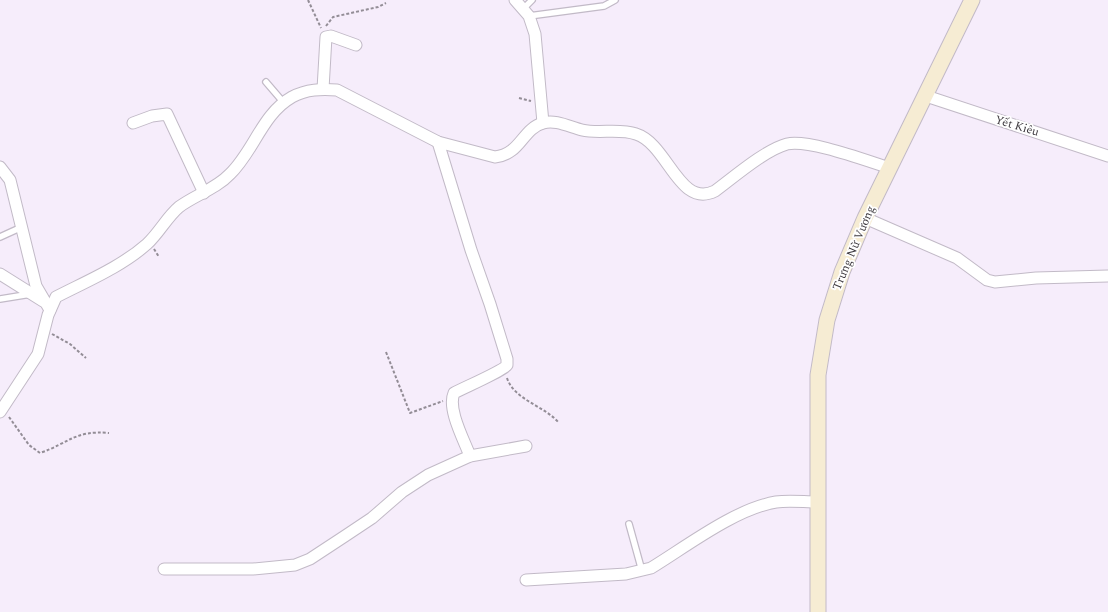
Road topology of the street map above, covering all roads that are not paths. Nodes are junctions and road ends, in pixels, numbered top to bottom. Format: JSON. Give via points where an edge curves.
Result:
{"nodes":[{"id":1,"x":515,"y":0,"type":"edge"},
{"id":2,"x":532,"y":0,"type":"edge"},
{"id":3,"x":615,"y":0,"type":"edge"},
{"id":4,"x":972,"y":0,"type":"edge"},
{"id":5,"x":526,"y":12,"type":"junction"},
{"id":6,"x":356,"y":45,"type":"dead end"},
{"id":7,"x":266,"y":82,"type":"dead end"},
{"id":8,"x":323,"y":89,"type":"junction"},
{"id":9,"x":926,"y":96,"type":"junction"},
{"id":10,"x":284,"y":103,"type":"junction"},
{"id":11,"x":133,"y":123,"type":"dead end"},
{"id":12,"x":543,"y":123,"type":"junction"},
{"id":13,"x":438,"y":142,"type":"junction"},
{"id":14,"x":1108,"y":156,"type":"edge"},
{"id":15,"x":0,"y":167,"type":"edge"},
{"id":16,"x":890,"y":168,"type":"junction"},
{"id":17,"x":204,"y":192,"type":"junction"},
{"id":18,"x":865,"y":218,"type":"junction"},
{"id":19,"x":22,"y":227,"type":"junction"},
{"id":20,"x":0,"y":237,"type":"edge"},
{"id":21,"x":0,"y":274,"type":"edge"},
{"id":22,"x":1108,"y":276,"type":"edge"},
{"id":23,"x":31,"y":294,"type":"junction"},
{"id":24,"x":0,"y":299,"type":"edge"},
{"id":25,"x":47,"y":306,"type":"junction"},
{"id":26,"x":1,"y":410,"type":"edge"},
{"id":27,"x":526,"y":446,"type":"dead end"},
{"id":28,"x":470,"y":456,"type":"junction"},
{"id":29,"x":816,"y":502,"type":"junction"},
{"id":30,"x":629,"y":524,"type":"dead end"},
{"id":31,"x":164,"y":569,"type":"dead end"},
{"id":32,"x":642,"y":571,"type":"junction"},
{"id":33,"x":526,"y":580,"type":"dead end"},
{"id":34,"x":818,"y":612,"type":"edge"}],
"edges":[{"from":1,"to":5,"type":"street"},
{"from":2,"to":5,"type":"lane"},
{"from":3,"to":5,"type":"lane","via":[[604,6]]},
{"from":4,"to":9,"type":"main road","name":"Trưng Nữ Vương"},
{"from":5,"to":12,"type":"street","via":[[536,34]]},
{"from":6,"to":8,"type":"street","via":[[326,36]]},
{"from":7,"to":10,"type":"lane"},
{"from":8,"to":10,"type":"street","via":[[306,91]]},
{"from":8,"to":13,"type":"street","via":[[337,90]]},
{"from":9,"to":14,"type":"street","name":"Yết Kiêu"},
{"from":9,"to":16,"type":"main road","name":"Trưng Nữ Vương"},
{"from":10,"to":17,"type":"street","via":[[276,109],[235,170]]},
{"from":11,"to":17,"type":"street","via":[[167,114]]},
{"from":12,"to":13,"type":"street","via":[[533,128],[514,151],[505,156],[482,155]]},
{"from":12,"to":16,"type":"street","via":[[556,123],[597,132],[635,133],[645,137],[683,184],[698,195],[715,190],[770,151],[787,144],[801,144]]},
{"from":13,"to":28,"type":"street","via":[[503,343],[507,365],[504,370],[454,393],[454,416]]},
{"from":15,"to":19,"type":"street","via":[[10,180]]},
{"from":16,"to":18,"type":"main road","name":"Trưng Nữ Vương"},
{"from":17,"to":25,"type":"street","via":[[177,209],[147,244],[127,259],[56,297]]},
{"from":18,"to":22,"type":"street","via":[[957,258],[987,280],[995,282]]},
{"from":18,"to":29,"type":"main road","name":"Trưng Nữ Vương","via":[[842,272],[827,320],[818,375]]},
{"from":19,"to":20,"type":"lane"},
{"from":19,"to":25,"type":"street","via":[[36,286]]},
{"from":21,"to":23,"type":"street"},
{"from":23,"to":24,"type":"lane"},
{"from":23,"to":25,"type":"street"},
{"from":25,"to":26,"type":"street","via":[[38,354]]},
{"from":27,"to":28,"type":"street"},
{"from":28,"to":31,"type":"street","via":[[402,492],[372,518],[310,559],[296,565],[253,569]]},
{"from":29,"to":32,"type":"street","via":[[777,502],[756,508]]},
{"from":29,"to":34,"type":"main road","name":"Trưng Nữ Vương"},
{"from":30,"to":32,"type":"lane"},
{"from":32,"to":33,"type":"street"}]}
